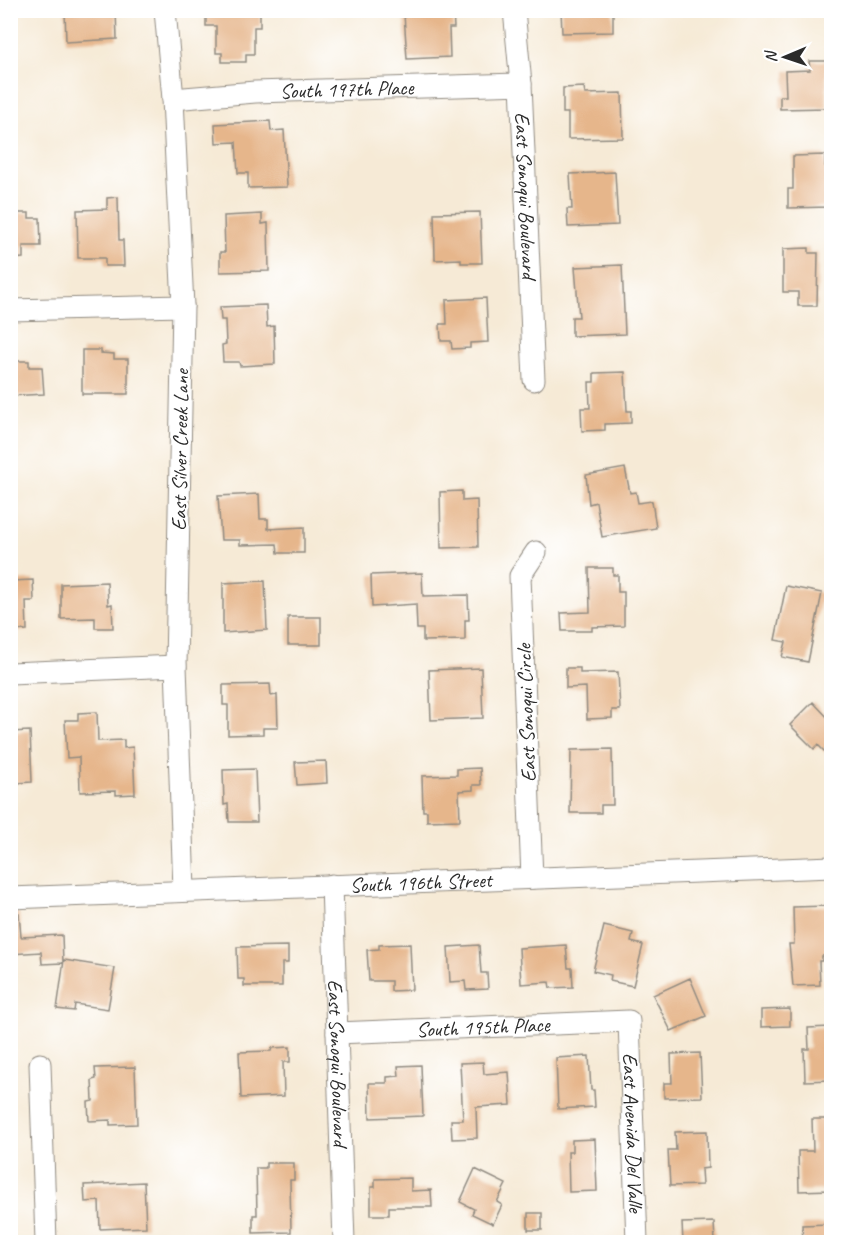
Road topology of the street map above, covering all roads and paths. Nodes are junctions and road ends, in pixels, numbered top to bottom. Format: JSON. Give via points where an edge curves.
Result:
{"nodes":[{"id":1,"x":165,"y":10,"type":"edge"},
{"id":2,"x":514,"y":10,"type":"edge"},
{"id":3,"x":521,"y":84,"type":"junction"},
{"id":4,"x":172,"y":99,"type":"junction"},
{"id":5,"x":183,"y":306,"type":"junction"},
{"id":6,"x":10,"y":310,"type":"edge"},
{"id":7,"x":534,"y":380,"type":"dead end"},
{"id":8,"x":536,"y":552,"type":"dead end"},
{"id":9,"x":176,"y":666,"type":"junction"},
{"id":10,"x":10,"y":673,"type":"edge"},
{"id":11,"x":831,"y":867,"type":"edge"},
{"id":12,"x":532,"y":878,"type":"junction"},
{"id":13,"x":332,"y":885,"type":"junction"},
{"id":14,"x":184,"y":890,"type":"junction"},
{"id":15,"x":10,"y":898,"type":"edge"},
{"id":16,"x":628,"y":1021,"type":"joint"},
{"id":17,"x":337,"y":1033,"type":"junction"},
{"id":18,"x":40,"y":1064,"type":"dead end"},
{"id":19,"x":46,"y":1242,"type":"edge"},
{"id":20,"x":344,"y":1242,"type":"edge"},
{"id":21,"x":637,"y":1242,"type":"edge"}],
"edges":[{"from":1,"to":4,"type":"street","name":"East Silver Creek Lane"},
{"from":2,"to":3,"type":"street","name":"East Sonoqui Boulevard"},
{"from":3,"to":4,"type":"street","name":"South 197th Place","via":[[255,92]]},
{"from":3,"to":7,"type":"street","name":"East Sonoqui Boulevard"},
{"from":4,"to":5,"type":"street","name":"East Silver Creek Lane"},
{"from":5,"to":6,"type":"street"},
{"from":5,"to":9,"type":"street","name":"East Silver Creek Lane"},
{"from":8,"to":12,"type":"street","name":"East Sonoqui Circle","via":[[520,576]]},
{"from":9,"to":10,"type":"street"},
{"from":9,"to":14,"type":"street","name":"East Silver Creek Lane"},
{"from":11,"to":12,"type":"street","name":"South 196th Street"},
{"from":12,"to":13,"type":"street","name":"South 196th Street"},
{"from":13,"to":14,"type":"street","name":"South 196th Street"},
{"from":13,"to":17,"type":"street","name":"East Sonoqui Boulevard"},
{"from":14,"to":15,"type":"street","name":"South 196th Street"},
{"from":16,"to":17,"type":"street","name":"South 195th Place"},
{"from":16,"to":21,"type":"street","name":"East Avenida Del Valle"},
{"from":17,"to":20,"type":"street","name":"East Sonoqui Boulevard"},
{"from":18,"to":19,"type":"street"}]}
